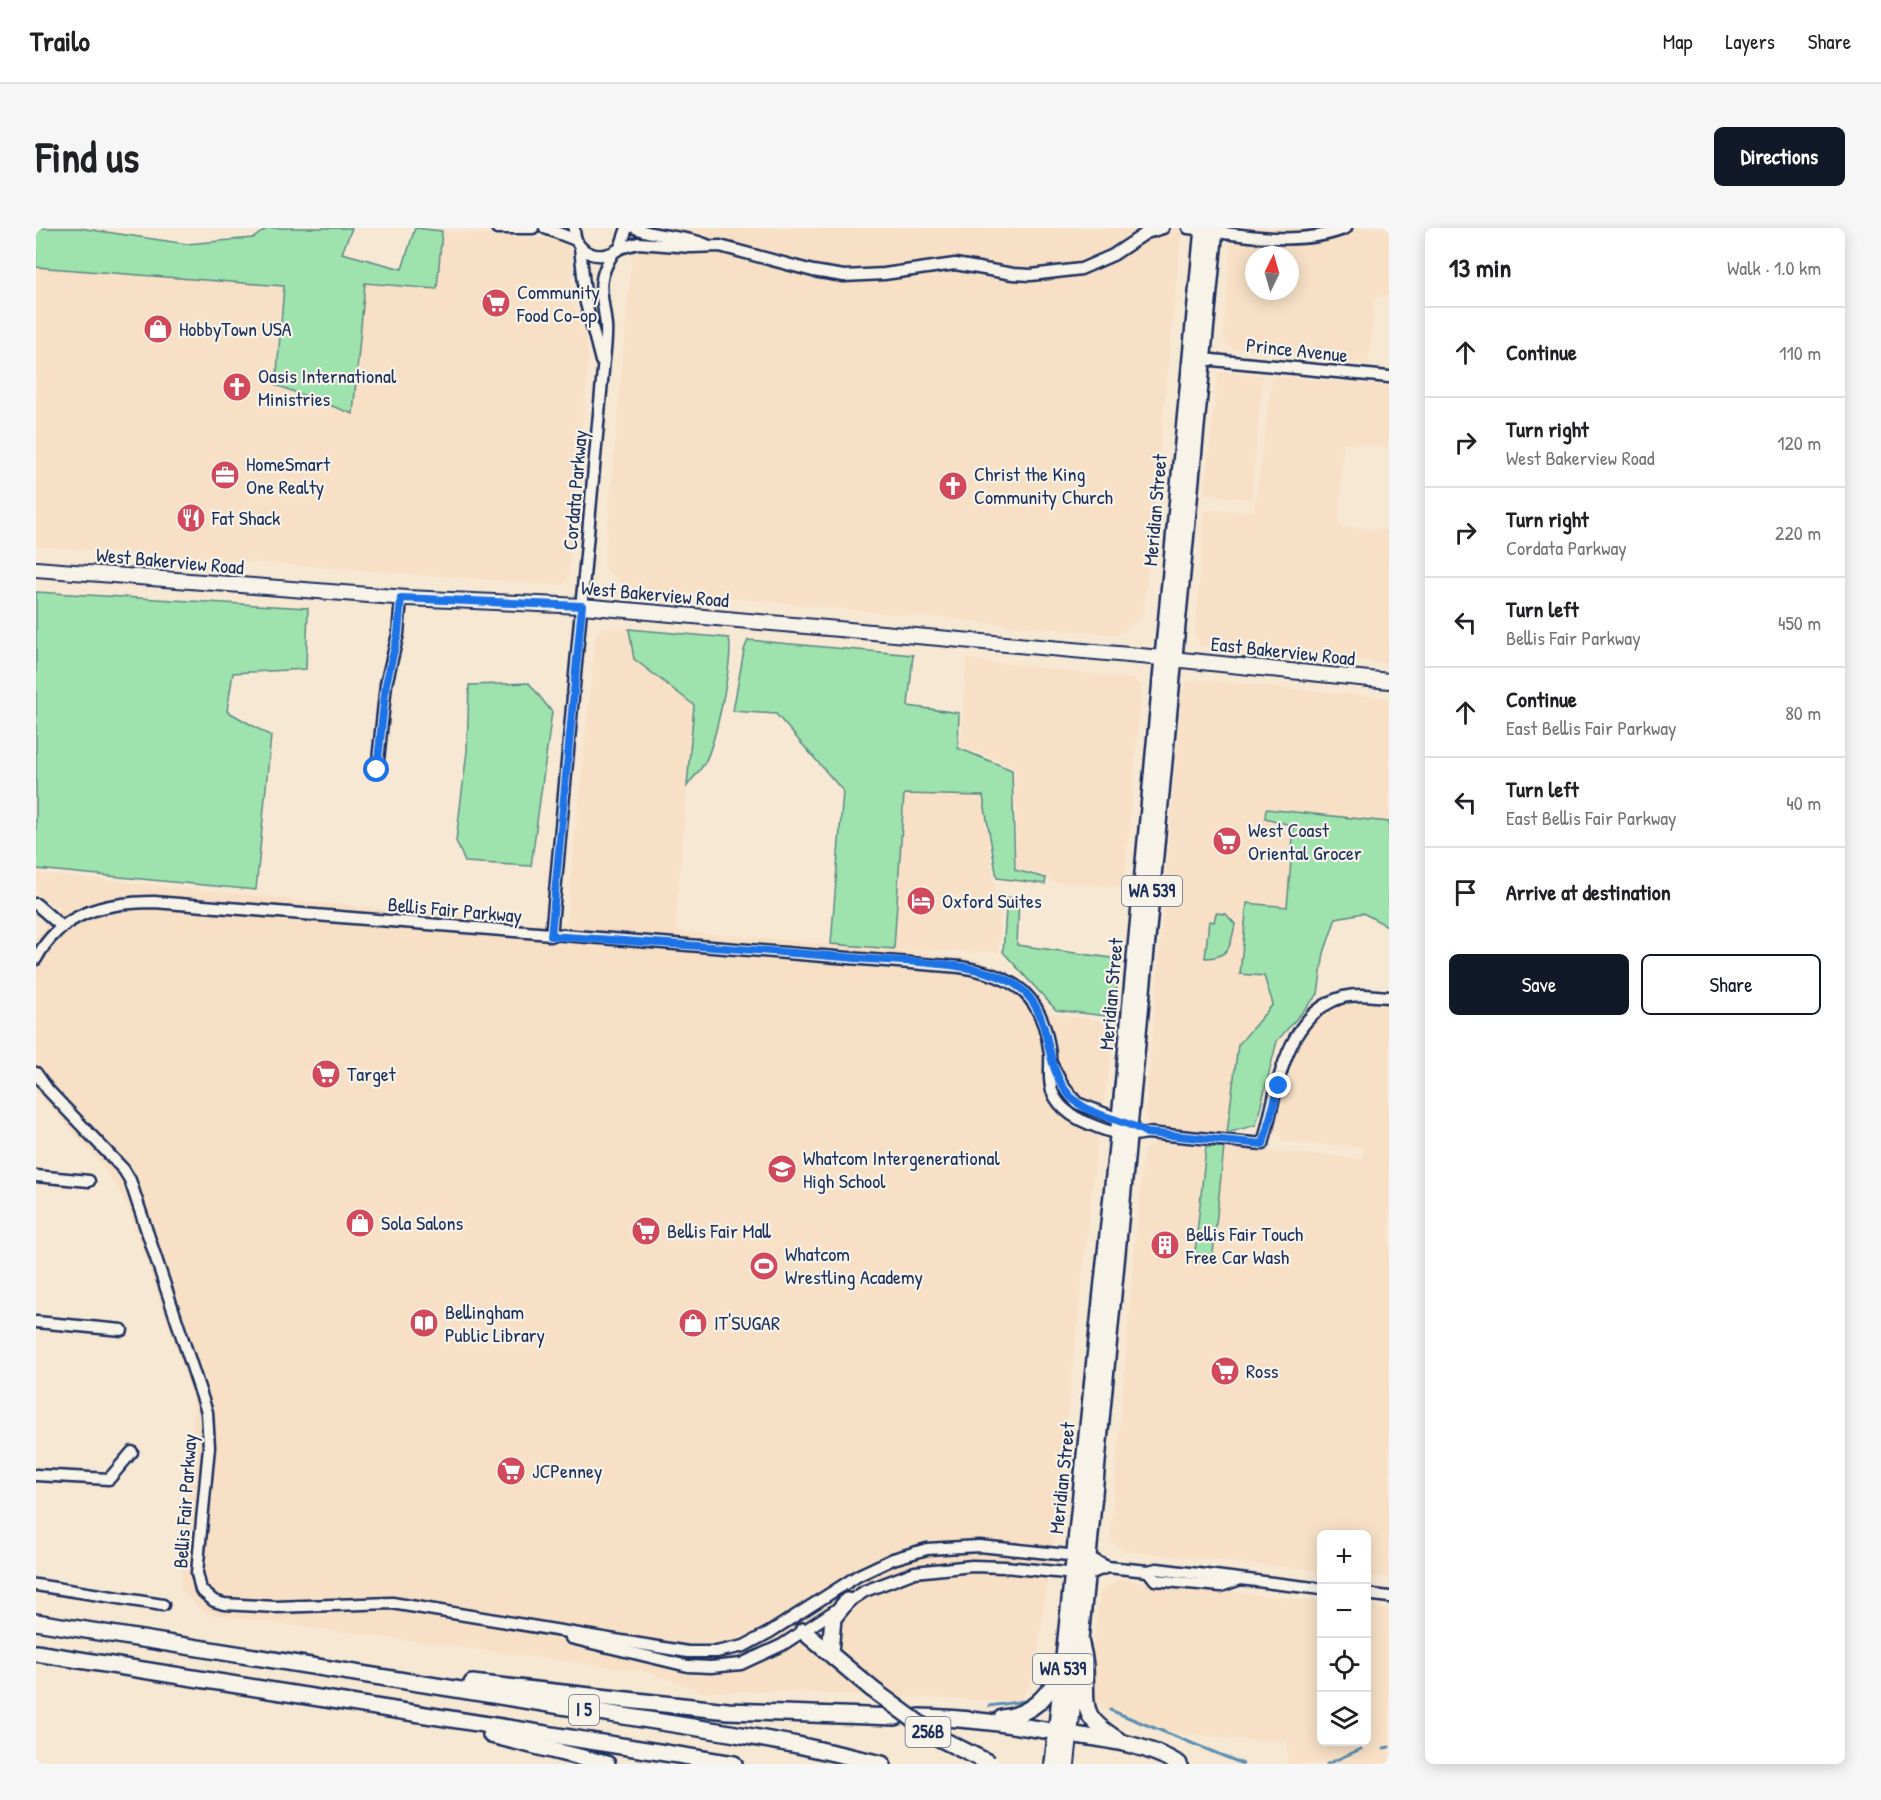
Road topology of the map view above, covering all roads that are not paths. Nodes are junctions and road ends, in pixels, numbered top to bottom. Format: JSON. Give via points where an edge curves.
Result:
{"nodes":[{"id":1,"x":497,"y":228,"type":"edge"},
{"id":2,"x":533,"y":228,"type":"edge"},
{"id":3,"x":546,"y":228,"type":"edge"},
{"id":4,"x":574,"y":228,"type":"edge"},
{"id":5,"x":627,"y":228,"type":"edge"},
{"id":6,"x":635,"y":228,"type":"edge"},
{"id":7,"x":1163,"y":228,"type":"edge"},
{"id":8,"x":1346,"y":228,"type":"edge"},
{"id":9,"x":1205,"y":229,"type":"edge"},
{"id":10,"x":578,"y":244,"type":"junction"},
{"id":11,"x":707,"y":245,"type":"junction"},
{"id":12,"x":616,"y":250,"type":"junction"},
{"id":13,"x":1195,"y":311,"type":"junction"},
{"id":14,"x":1202,"y":358,"type":"junction"},
{"id":15,"x":603,"y":370,"type":"junction"},
{"id":16,"x":1389,"y":377,"type":"edge"},
{"id":17,"x":36,"y":569,"type":"edge"},
{"id":18,"x":401,"y":598,"type":"junction"},
{"id":19,"x":582,"y":606,"type":"junction"},
{"id":20,"x":1167,"y":658,"type":"junction"},
{"id":21,"x":1389,"y":681,"type":"edge"},
{"id":22,"x":377,"y":770,"type":"dead end"},
{"id":23,"x":1140,"y":900,"type":"junction"},
{"id":24,"x":36,"y":904,"type":"edge"},
{"id":25,"x":61,"y":926,"type":"junction"},
{"id":26,"x":551,"y":936,"type":"junction"},
{"id":27,"x":36,"y":959,"type":"edge"},
{"id":28,"x":1143,"y":997,"type":"junction"},
{"id":29,"x":1389,"y":998,"type":"edge"},
{"id":30,"x":36,"y":1073,"type":"edge"},
{"id":31,"x":1125,"y":1128,"type":"junction"},
{"id":32,"x":36,"y":1176,"type":"edge"},
{"id":33,"x":89,"y":1181,"type":"dead end"},
{"id":34,"x":1101,"y":1304,"type":"junction"},
{"id":35,"x":36,"y":1322,"type":"edge"},
{"id":36,"x":122,"y":1330,"type":"dead end"},
{"id":37,"x":1106,"y":1381,"type":"junction"},
{"id":38,"x":132,"y":1452,"type":"dead end"},
{"id":39,"x":36,"y":1475,"type":"edge"},
{"id":40,"x":1081,"y":1556,"type":"junction"},
{"id":41,"x":1107,"y":1567,"type":"junction"},
{"id":42,"x":1079,"y":1575,"type":"junction"},
{"id":43,"x":36,"y":1585,"type":"edge"},
{"id":44,"x":1317,"y":1588,"type":"edge"},
{"id":45,"x":1371,"y":1595,"type":"edge"},
{"id":46,"x":1389,"y":1597,"type":"edge"},
{"id":47,"x":847,"y":1601,"type":"junction"},
{"id":48,"x":163,"y":1605,"type":"dead end"},
{"id":49,"x":794,"y":1617,"type":"junction"},
{"id":50,"x":36,"y":1622,"type":"edge"},
{"id":51,"x":781,"y":1625,"type":"junction"},
{"id":52,"x":548,"y":1630,"type":"junction"},
{"id":53,"x":796,"y":1635,"type":"junction"},
{"id":54,"x":1080,"y":1640,"type":"junction"},
{"id":55,"x":830,"y":1652,"type":"junction"},
{"id":56,"x":36,"y":1653,"type":"edge"},
{"id":57,"x":284,"y":1661,"type":"junction"},
{"id":58,"x":1062,"y":1672,"type":"junction"},
{"id":59,"x":347,"y":1703,"type":"junction"},
{"id":60,"x":896,"y":1717,"type":"dead end"},
{"id":61,"x":919,"y":1717,"type":"dead end"},
{"id":62,"x":990,"y":1720,"type":"junction"},
{"id":63,"x":1063,"y":1733,"type":"junction"},
{"id":64,"x":1118,"y":1740,"type":"junction"},
{"id":65,"x":607,"y":1764,"type":"edge"},
{"id":66,"x":734,"y":1764,"type":"edge"},
{"id":67,"x":882,"y":1764,"type":"edge"},
{"id":68,"x":991,"y":1764,"type":"edge"},
{"id":69,"x":1053,"y":1764,"type":"edge"},
{"id":70,"x":1067,"y":1764,"type":"edge"},
{"id":71,"x":1179,"y":1764,"type":"edge"}],
"edges":[{"from":1,"to":2,"type":"street"},
{"from":3,"to":10,"type":"street"},
{"from":4,"to":10,"type":"street","name":"Cordata Parkway"},
{"from":5,"to":12,"type":"street","name":"Cordata Parkway"},
{"from":6,"to":11,"type":"street","via":[[691,238]]},
{"from":7,"to":11,"type":"street","via":[[1146,233],[1095,264],[1067,272],[1031,275],[955,264],[844,276]]},
{"from":8,"to":9,"type":"street","via":[[1293,238]]},
{"from":9,"to":13,"type":"highway","name":"Meridian Street","number":"WA 539"},
{"from":9,"to":14,"type":"highway","name":"Meridian Street","number":"WA 539"},
{"from":10,"to":12,"type":"street","via":[[596,256]]},
{"from":10,"to":15,"type":"street","name":"Cordata Parkway","via":[[586,303]]},
{"from":11,"to":12,"type":"street","via":[[638,243]]},
{"from":12,"to":15,"type":"street","name":"Cordata Parkway","via":[[603,270],[599,287],[606,327]]},
{"from":13,"to":14,"type":"highway"},
{"from":13,"to":20,"type":"highway","name":"Meridian Street","number":"WA 539"},
{"from":14,"to":16,"type":"street","name":"Prince Avenue"},
{"from":14,"to":20,"type":"highway","name":"Meridian Street","number":"WA 539"},
{"from":15,"to":19,"type":"street","name":"Cordata Parkway"},
{"from":17,"to":18,"type":"main road","name":"West Bakerview Road"},
{"from":18,"to":19,"type":"main road","name":"West Bakerview Road"},
{"from":18,"to":22,"type":"street"},
{"from":19,"to":20,"type":"main road","name":"West Bakerview Road"},
{"from":19,"to":26,"type":"street","name":"Cordata Parkway"},
{"from":20,"to":21,"type":"main road","name":"East Bakerview Road"},
{"from":20,"to":23,"type":"highway","name":"Meridian Street","number":"WA 539"},
{"from":20,"to":28,"type":"highway","name":"Meridian Street","number":"WA 539"},
{"from":23,"to":28,"type":"highway","via":[[1145,910],[1139,978]]},
{"from":23,"to":31,"type":"highway","name":"Meridian Street","number":"WA 539"},
{"from":24,"to":25,"type":"street"},
{"from":25,"to":26,"type":"street","name":"Bellis Fair Parkway","via":[[100,908],[154,902]]},
{"from":25,"to":27,"type":"street","name":"Bellis Fair Parkway"},
{"from":26,"to":31,"type":"street","name":"Bellis Fair Parkway","via":[[808,954],[988,972],[1019,987],[1037,1007],[1051,1063],[1077,1103]]},
{"from":28,"to":31,"type":"highway","name":"Meridian Street","number":"WA 539"},
{"from":29,"to":31,"type":"street","name":"Bellis Fair Parkway","via":[[1345,996],[1309,1018],[1292,1042],[1263,1144]]},
{"from":30,"to":52,"type":"street","name":"Bellis Fair Parkway","via":[[130,1180],[201,1392],[207,1412],[208,1447],[198,1554],[201,1590],[224,1604],[275,1607],[392,1603]]},
{"from":31,"to":34,"type":"highway","name":"Meridian Street","number":"WA 539"},
{"from":31,"to":37,"type":"highway","name":"Meridian Street","number":"WA 539"},
{"from":32,"to":33,"type":"street"},
{"from":34,"to":37,"type":"highway","via":[[1106,1316],[1100,1371]]},
{"from":34,"to":40,"type":"highway","name":"Meridian Street","number":"WA 539"},
{"from":35,"to":36,"type":"street"},
{"from":37,"to":40,"type":"highway","name":"Meridian Street","number":"WA 539"},
{"from":38,"to":39,"type":"street","via":[[109,1479]]},
{"from":40,"to":41,"type":"street","name":"Bellis Fair Parkway"},
{"from":40,"to":42,"type":"highway","name":"Meridian Street","number":"WA 539"},
{"from":40,"to":49,"type":"street","name":"Bellis Fair Parkway","via":[[979,1546],[927,1549],[873,1568]]},
{"from":41,"to":42,"type":"street","name":"Bellis Fair Parkway"},
{"from":41,"to":44,"type":"street","via":[[1169,1570]]},
{"from":42,"to":47,"type":"street","name":"Bellis Fair Parkway","via":[[1005,1567],[932,1569],[898,1577]]},
{"from":42,"to":54,"type":"highway","name":"Meridian Street","number":"WA 539"},
{"from":42,"to":58,"type":"highway","name":"Meridian Street","number":"WA 539"},
{"from":43,"to":48,"type":"street"},
{"from":45,"to":46,"type":"street"},
{"from":47,"to":53,"type":"street","name":"Bellis Fair Parkway"},
{"from":47,"to":55,"type":"highway","via":[[833,1618]]},
{"from":49,"to":51,"type":"street","name":"Bellis Fair Parkway"},
{"from":49,"to":53,"type":"street"},
{"from":50,"to":57,"type":"highway","number":"I 5"},
{"from":51,"to":52,"type":"street","name":"Bellis Fair Parkway","via":[[744,1646],[716,1652],[688,1652]]},
{"from":51,"to":53,"type":"street"},
{"from":52,"to":53,"type":"street","name":"Bellis Fair Parkway","via":[[586,1644],[688,1666],[711,1667],[741,1664]]},
{"from":53,"to":55,"type":"highway","number":"256B"},
{"from":54,"to":63,"type":"main road","name":"Meridian Street","number":"WA 539"},
{"from":54,"to":64,"type":"highway","via":[[1087,1708],[1099,1727]]},
{"from":55,"to":68,"type":"highway","number":"256B","bridge":true,"via":[[923,1728]]},
{"from":56,"to":59,"type":"highway","number":"I 5"},
{"from":57,"to":60,"type":"highway","via":[[694,1708]]},
{"from":57,"to":67,"type":"highway","number":"I 5","via":[[742,1735]]},
{"from":58,"to":62,"type":"highway","via":[[1046,1697],[1032,1709]]},
{"from":58,"to":63,"type":"highway","name":"Meridian Street","number":"WA 539"},
{"from":59,"to":65,"type":"highway"},
{"from":59,"to":66,"type":"highway","number":"I 5"},
{"from":61,"to":62,"type":"highway"},
{"from":62,"to":63,"type":"highway"},
{"from":63,"to":64,"type":"highway"},
{"from":63,"to":69,"type":"highway","name":"Meridian Street","number":"WA 539"},
{"from":63,"to":70,"type":"main road","name":"Meridian Street","number":"WA 539"},
{"from":64,"to":71,"type":"highway"}]}
